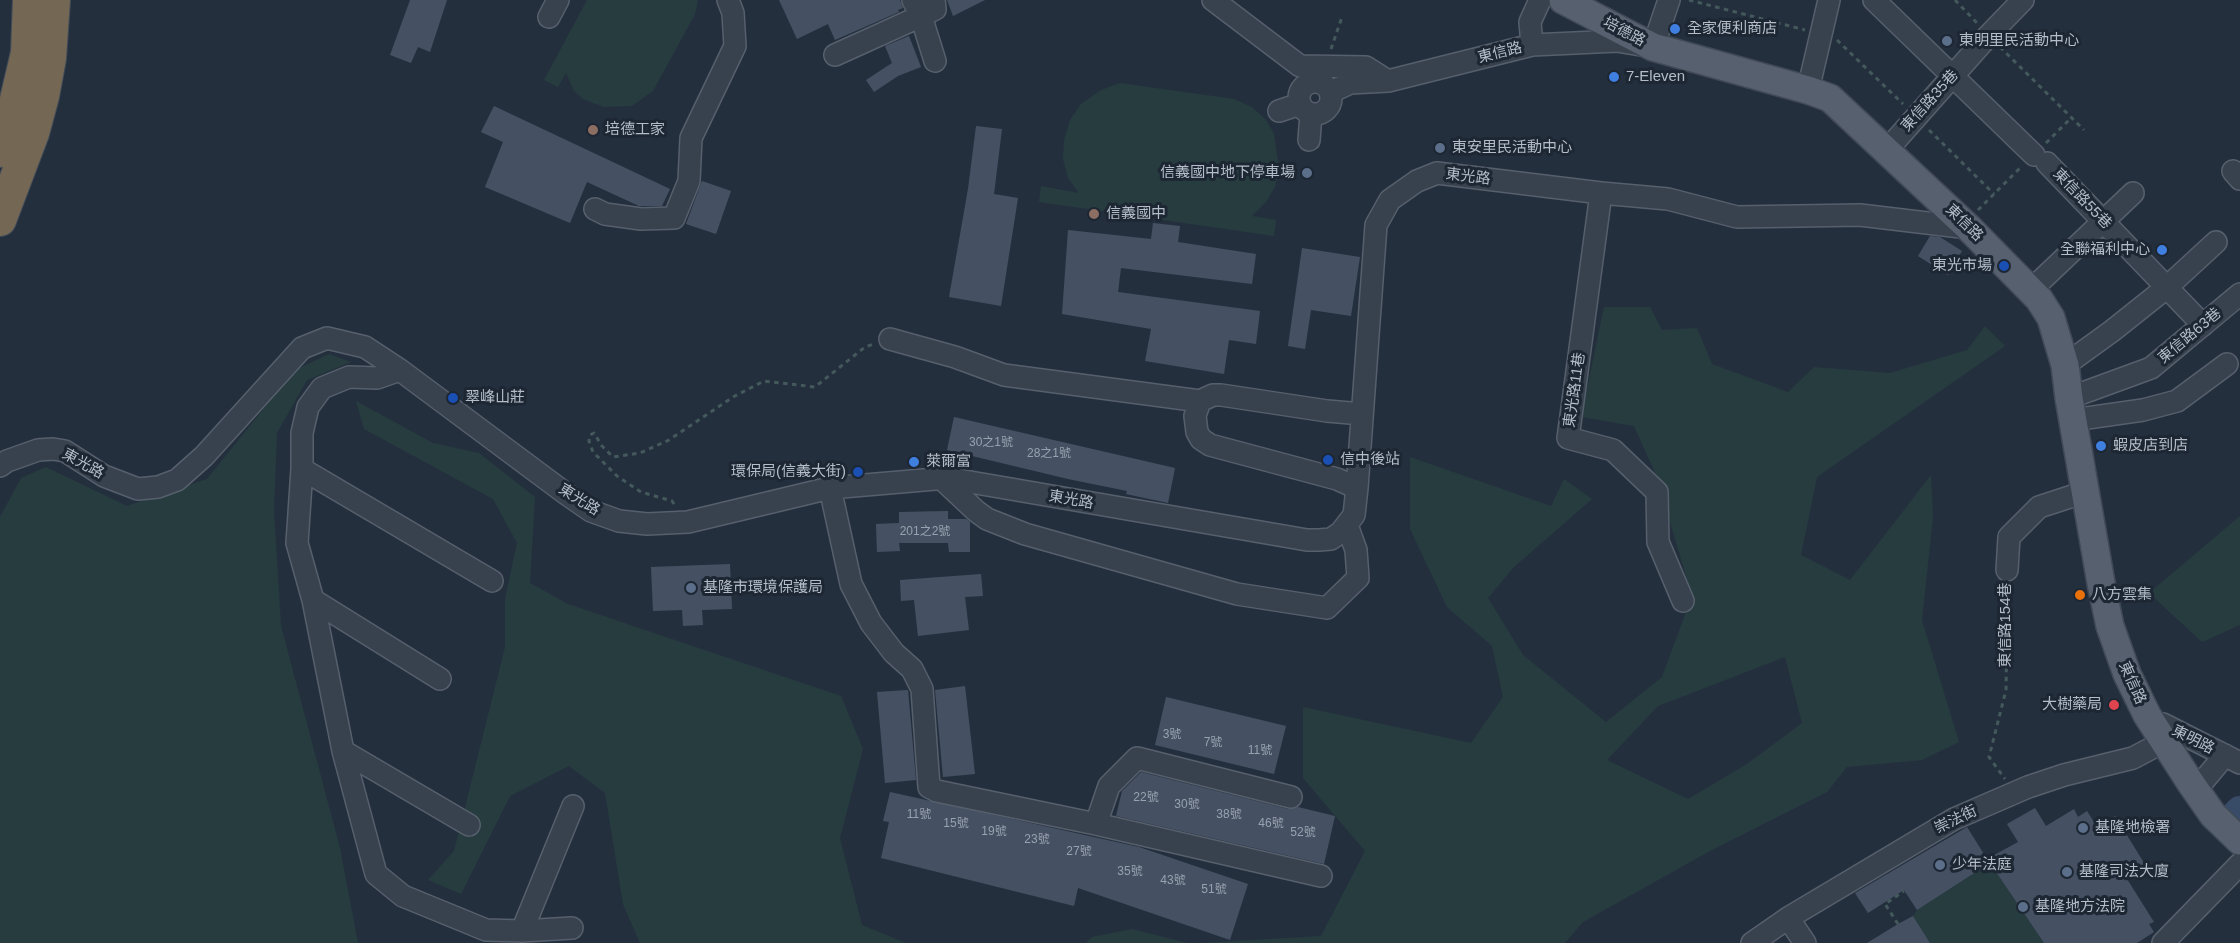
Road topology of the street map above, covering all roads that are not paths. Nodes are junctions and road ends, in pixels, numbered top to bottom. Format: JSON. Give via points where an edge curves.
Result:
{"nodes":[{"id":1,"x":29,"y":0,"type":"edge"},
{"id":2,"x":54,"y":0,"type":"edge"},
{"id":3,"x":728,"y":0,"type":"edge"},
{"id":4,"x":1213,"y":0,"type":"edge"},
{"id":5,"x":1540,"y":0,"type":"edge"},
{"id":6,"x":1563,"y":0,"type":"edge"},
{"id":7,"x":1669,"y":0,"type":"edge"},
{"id":8,"x":1829,"y":0,"type":"edge"},
{"id":9,"x":1874,"y":0,"type":"edge"},
{"id":10,"x":2023,"y":0,"type":"edge"},
{"id":11,"x":923,"y":5,"type":"edge"},
{"id":12,"x":1532,"y":45,"type":"junction"},
{"id":13,"x":1653,"y":47,"type":"junction"},
{"id":14,"x":835,"y":55,"type":"dead end"},
{"id":15,"x":935,"y":61,"type":"dead end"},
{"id":16,"x":1953,"y":76,"type":"junction"},
{"id":17,"x":1388,"y":81,"type":"junction"},
{"id":18,"x":1808,"y":90,"type":"junction"},
{"id":19,"x":1306,"y":109,"type":"junction"},
{"id":20,"x":1279,"y":111,"type":"dead end"},
{"id":21,"x":14,"y":136,"type":"edge"},
{"id":22,"x":1309,"y":140,"type":"dead end"},
{"id":23,"x":1887,"y":150,"type":"junction"},
{"id":24,"x":1601,"y":193,"type":"junction"},
{"id":25,"x":2133,"y":193,"type":"dead end"},
{"id":26,"x":595,"y":209,"type":"dead end"},
{"id":27,"x":0,"y":220,"type":"edge"},
{"id":28,"x":2103,"y":222,"type":"junction"},
{"id":29,"x":1969,"y":228,"type":"junction"},
{"id":30,"x":2216,"y":242,"type":"dead end"},
{"id":31,"x":2166,"y":288,"type":"junction"},
{"id":32,"x":2031,"y":290,"type":"junction"},
{"id":33,"x":2240,"y":294,"type":"edge"},
{"id":34,"x":2203,"y":325,"type":"junction"},
{"id":35,"x":890,"y":339,"type":"road end"},
{"id":36,"x":2227,"y":364,"type":"dead end"},
{"id":37,"x":2065,"y":365,"type":"junction"},
{"id":38,"x":400,"y":370,"type":"junction"},
{"id":39,"x":1200,"y":401,"type":"junction"},
{"id":40,"x":2071,"y":409,"type":"junction"},
{"id":41,"x":1362,"y":414,"type":"junction"},
{"id":42,"x":0,"y":466,"type":"edge"},
{"id":43,"x":302,"y":469,"type":"junction"},
{"id":44,"x":942,"y":478,"type":"junction"},
{"id":45,"x":830,"y":488,"type":"junction"},
{"id":46,"x":1358,"y":488,"type":"junction"},
{"id":47,"x":2085,"y":492,"type":"junction"},
{"id":48,"x":1347,"y":525,"type":"junction"},
{"id":49,"x":2007,"y":570,"type":"road end"},
{"id":50,"x":492,"y":581,"type":"dead end"},
{"id":51,"x":313,"y":600,"type":"junction"},
{"id":52,"x":1683,"y":601,"type":"dead end"},
{"id":53,"x":440,"y":679,"type":"dead end"},
{"id":54,"x":2169,"y":736,"type":"junction"},
{"id":55,"x":343,"y":751,"type":"junction"},
{"id":56,"x":2227,"y":756,"type":"edge"},
{"id":57,"x":2193,"y":786,"type":"junction"},
{"id":58,"x":1291,"y":797,"type":"dead end"},
{"id":59,"x":573,"y":806,"type":"dead end"},
{"id":60,"x":1096,"y":824,"type":"junction"},
{"id":61,"x":469,"y":825,"type":"dead end"},
{"id":62,"x":2240,"y":841,"type":"edge"},
{"id":63,"x":2240,"y":864,"type":"edge"},
{"id":64,"x":1321,"y":876,"type":"dead end"},
{"id":65,"x":1788,"y":918,"type":"junction"},
{"id":66,"x":572,"y":928,"type":"dead end"},
{"id":67,"x":522,"y":931,"type":"junction"},
{"id":68,"x":1752,"y":943,"type":"edge"},
{"id":69,"x":1804,"y":943,"type":"edge"},
{"id":70,"x":2163,"y":943,"type":"edge"}],
"edges":[{"from":1,"to":21,"type":"highway","via":[[27,53]]},
{"from":2,"to":21,"type":"highway","via":[[43,96]]},
{"from":3,"to":26,"type":"street","via":[[735,46],[691,138],[690,182],[674,218],[642,219],[604,214]]},
{"from":4,"to":17,"type":"street","via":[[1300,66],[1366,67]]},
{"from":5,"to":12,"type":"street","via":[[1530,22]]},
{"from":6,"to":13,"type":"main road","name":"培德路"},
{"from":7,"to":13,"type":"street"},
{"from":8,"to":18,"type":"street"},
{"from":9,"to":16,"type":"street","name":"東信路55巷"},
{"from":10,"to":16,"type":"street","name":"東信路35巷"},
{"from":11,"to":14,"type":"street"},
{"from":11,"to":15,"type":"street"},
{"from":12,"to":13,"type":"street","name":"東信路","via":[[1617,40]]},
{"from":12,"to":17,"type":"street","name":"東信路"},
{"from":13,"to":18,"type":"main road","name":"東信路"},
{"from":16,"to":23,"type":"street","name":"東信路35巷"},
{"from":16,"to":28,"type":"street","name":"東信路55巷"},
{"from":17,"to":19,"type":"street","name":"東信路","via":[[1350,83],[1331,92],[1326,110]]},
{"from":18,"to":23,"type":"main road","name":"東信路","via":[[1830,99]]},
{"from":19,"to":20,"type":"street"},
{"from":19,"to":22,"type":"street"},
{"from":21,"to":27,"type":"highway"},
{"from":23,"to":29,"type":"main road","name":"東信路"},
{"from":24,"to":29,"type":"street","name":"東光路","via":[[1668,199],[1737,217],[1860,215]]},
{"from":24,"to":41,"type":"street","name":"東光路","via":[[1437,173],[1410,184],[1390,200],[1376,225]]},
{"from":24,"to":52,"type":"street","name":"東光路11巷","via":[[1568,438],[1612,450],[1657,492],[1658,542]]},
{"from":25,"to":28,"type":"street"},
{"from":28,"to":31,"type":"street","name":"東信路55巷"},
{"from":28,"to":32,"type":"street"},
{"from":29,"to":32,"type":"main road","name":"東信路"},
{"from":30,"to":31,"type":"street"},
{"from":31,"to":34,"type":"street","name":"東信路55巷"},
{"from":31,"to":37,"type":"street"},
{"from":32,"to":37,"type":"main road","name":"東信路","via":[[2051,318]]},
{"from":33,"to":34,"type":"street","name":"東信路63巷"},
{"from":34,"to":40,"type":"street","name":"東信路63巷","via":[[2151,368]]},
{"from":35,"to":39,"type":"street","via":[[1004,375]]},
{"from":36,"to":40,"type":"street","via":[[2177,401],[2143,410]]},
{"from":37,"to":40,"type":"main road","name":"東信路"},
{"from":38,"to":42,"type":"street","name":"東光路","via":[[365,347],[327,338],[302,348],[191,469],[158,487],[138,489],[52,448]]},
{"from":38,"to":43,"type":"street","via":[[377,378],[349,377],[322,388],[308,407],[302,433]]},
{"from":38,"to":45,"type":"street","name":"東光路","via":[[591,511],[619,521],[688,522]]},
{"from":39,"to":41,"type":"street","via":[[1221,395]]},
{"from":39,"to":46,"type":"street","via":[[1195,416],[1197,432],[1210,445]]},
{"from":40,"to":47,"type":"main road","name":"東信路"},
{"from":41,"to":46,"type":"street","name":"東光路"},
{"from":43,"to":50,"type":"street"},
{"from":43,"to":51,"type":"street","via":[[297,543]]},
{"from":44,"to":45,"type":"street","name":"東光路"},
{"from":44,"to":48,"type":"street","name":"東光路","via":[[1307,540],[1331,538]]},
{"from":44,"to":48,"type":"street","via":[[987,519],[1025,534],[1237,594],[1327,608],[1358,578],[1356,550]]},
{"from":45,"to":60,"type":"street","via":[[850,584],[871,623],[912,669],[922,689],[929,787]]},
{"from":46,"to":48,"type":"street","name":"東光路"},
{"from":47,"to":49,"type":"street","name":"東信路154巷","via":[[2039,507],[2008,537]]},
{"from":47,"to":54,"type":"main road","name":"東信路","via":[[2110,626],[2147,715]]},
{"from":51,"to":53,"type":"street"},
{"from":51,"to":55,"type":"street"},
{"from":54,"to":56,"type":"street","name":"東明路"},
{"from":54,"to":57,"type":"main road","name":"東信路"},
{"from":54,"to":65,"type":"street","name":"崇法街","via":[[2133,758],[2064,775],[1954,819]]},
{"from":55,"to":61,"type":"street"},
{"from":55,"to":67,"type":"street","via":[[376,874],[403,896],[486,930]]},
{"from":56,"to":57,"type":"street"},
{"from":57,"to":62,"type":"main road","name":"東信路","via":[[2213,815]]},
{"from":58,"to":60,"type":"street","via":[[1137,758],[1109,786]]},
{"from":59,"to":67,"type":"street"},
{"from":60,"to":64,"type":"street"},
{"from":63,"to":70,"type":"street"},
{"from":65,"to":68,"type":"street","name":"崇法街"},
{"from":65,"to":69,"type":"street"},
{"from":66,"to":67,"type":"street"}]}
